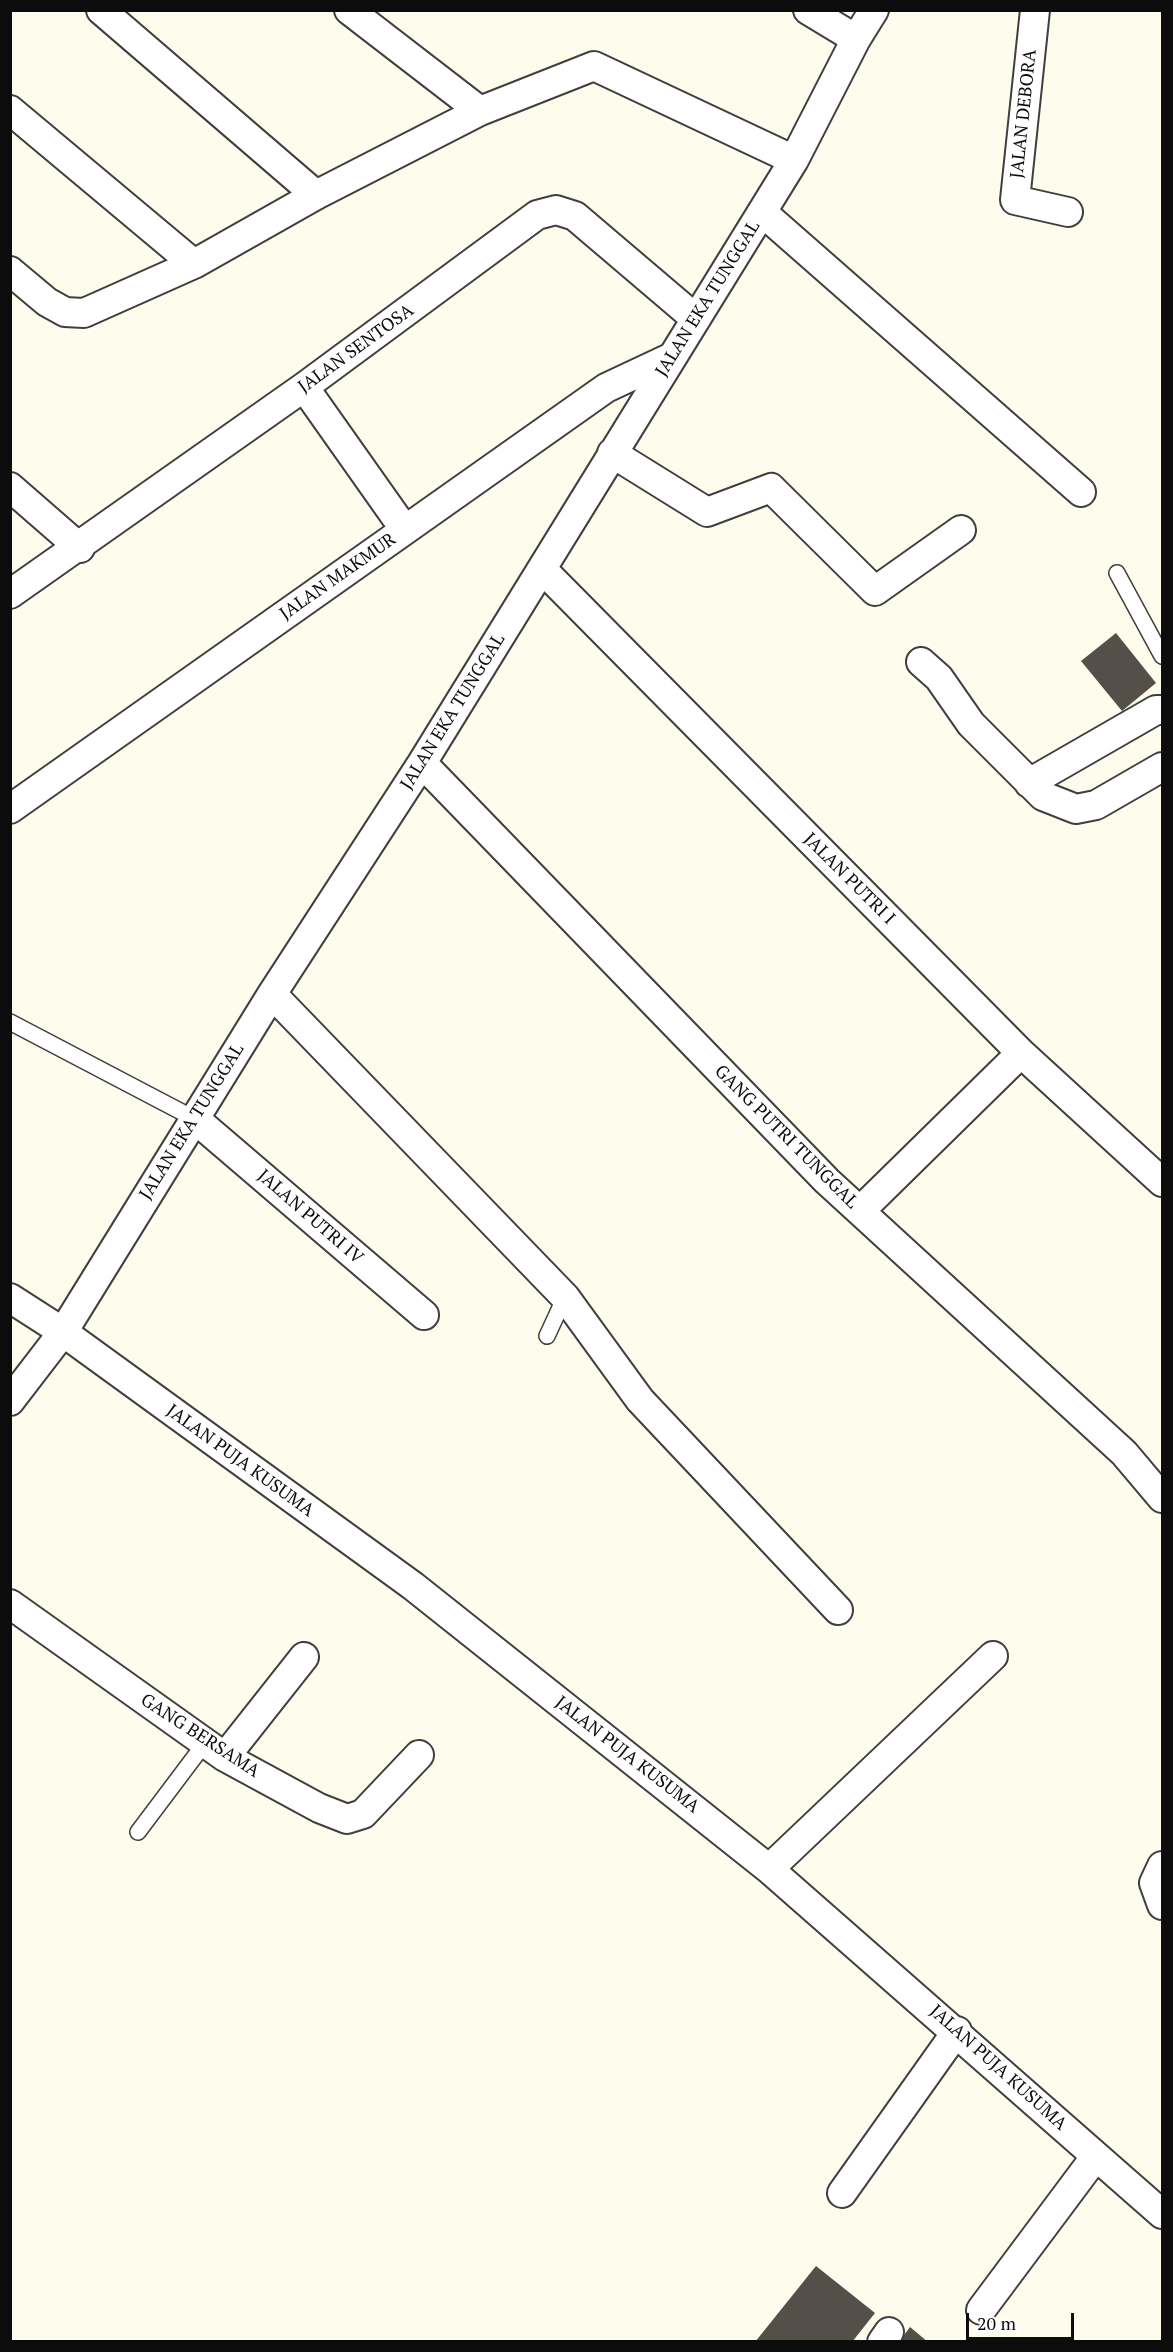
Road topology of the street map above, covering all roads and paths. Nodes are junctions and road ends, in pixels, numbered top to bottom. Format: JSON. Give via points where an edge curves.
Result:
{"nodes":[{"id":1,"x":101,"y":10,"type":"edge"},
{"id":2,"x":349,"y":10,"type":"edge"},
{"id":3,"x":808,"y":10,"type":"edge"},
{"id":4,"x":874,"y":10,"type":"edge"},
{"id":5,"x":1035,"y":10,"type":"edge"},
{"id":6,"x":856,"y":39,"type":"junction"},
{"id":7,"x":10,"y":110,"type":"edge"},
{"id":8,"x":480,"y":111,"type":"junction"},
{"id":9,"x":794,"y":160,"type":"junction"},
{"id":10,"x":316,"y":195,"type":"junction"},
{"id":11,"x":762,"y":212,"type":"junction"},
{"id":12,"x":1068,"y":212,"type":"dead end"},
{"id":13,"x":194,"y":264,"type":"junction"},
{"id":14,"x":10,"y":271,"type":"edge"},
{"id":15,"x":696,"y":319,"type":"junction"},
{"id":16,"x":672,"y":357,"type":"junction"},
{"id":17,"x":304,"y":387,"type":"junction"},
{"id":18,"x":612,"y":453,"type":"junction"},
{"id":19,"x":10,"y":487,"type":"edge"},
{"id":20,"x":1081,"y":492,"type":"dead end"},
{"id":21,"x":405,"y":530,"type":"junction"},
{"id":22,"x":961,"y":530,"type":"dead end"},
{"id":23,"x":80,"y":548,"type":"junction"},
{"id":24,"x":542,"y":569,"type":"junction"},
{"id":25,"x":1117,"y":573,"type":"dead end"},
{"id":26,"x":10,"y":594,"type":"edge"},
{"id":27,"x":1162,"y":656,"type":"edge"},
{"id":28,"x":921,"y":663,"type":"dead end"},
{"id":29,"x":1162,"y":710,"type":"edge"},
{"id":30,"x":422,"y":763,"type":"junction"},
{"id":31,"x":1162,"y":767,"type":"edge"},
{"id":32,"x":1029,"y":783,"type":"junction"},
{"id":33,"x":10,"y":809,"type":"edge"},
{"id":34,"x":272,"y":994,"type":"junction"},
{"id":35,"x":10,"y":1022,"type":"edge"},
{"id":36,"x":1021,"y":1053,"type":"junction"},
{"id":37,"x":195,"y":1119,"type":"junction"},
{"id":38,"x":1162,"y":1182,"type":"edge"},
{"id":39,"x":860,"y":1210,"type":"junction"},
{"id":40,"x":566,"y":1297,"type":"junction"},
{"id":41,"x":10,"y":1298,"type":"edge"},
{"id":42,"x":424,"y":1315,"type":"dead end"},
{"id":43,"x":63,"y":1332,"type":"junction"},
{"id":44,"x":547,"y":1336,"type":"dead end"},
{"id":45,"x":10,"y":1401,"type":"edge"},
{"id":46,"x":1162,"y":1498,"type":"edge"},
{"id":47,"x":10,"y":1604,"type":"edge"},
{"id":48,"x":838,"y":1610,"type":"dead end"},
{"id":49,"x":993,"y":1656,"type":"dead end"},
{"id":50,"x":304,"y":1657,"type":"dead end"},
{"id":51,"x":215,"y":1750,"type":"junction"},
{"id":52,"x":419,"y":1755,"type":"dead end"},
{"id":53,"x":138,"y":1832,"type":"dead end"},
{"id":54,"x":1162,"y":1866,"type":"edge"},
{"id":55,"x":770,"y":1869,"type":"junction"},
{"id":56,"x":1162,"y":1905,"type":"edge"},
{"id":57,"x":957,"y":2031,"type":"junction"},
{"id":58,"x":1096,"y":2156,"type":"junction"},
{"id":59,"x":842,"y":2193,"type":"dead end"},
{"id":60,"x":1162,"y":2214,"type":"edge"},
{"id":61,"x":981,"y":2310,"type":"dead end"}],
"edges":[{"from":1,"to":10,"type":"street"},
{"from":2,"to":8,"type":"street"},
{"from":3,"to":6,"type":"street"},
{"from":4,"to":6,"type":"street","name":"JALAN EKA TUNGGAL"},
{"from":5,"to":12,"type":"street","name":"JALAN DEBORA","via":[[1015,200]]},
{"from":6,"to":9,"type":"street","name":"JALAN EKA TUNGGAL"},
{"from":7,"to":13,"type":"street"},
{"from":8,"to":9,"type":"street","via":[[594,66]]},
{"from":8,"to":10,"type":"street"},
{"from":9,"to":11,"type":"street","name":"JALAN EKA TUNGGAL"},
{"from":10,"to":13,"type":"street"},
{"from":11,"to":15,"type":"street","name":"JALAN EKA TUNGGAL"},
{"from":11,"to":20,"type":"street"},
{"from":13,"to":14,"type":"street","via":[[84,313],[65,312],[47,302]]},
{"from":15,"to":16,"type":"street","name":"JALAN EKA TUNGGAL"},
{"from":15,"to":17,"type":"street","name":"JALAN SENTOSA","via":[[575,216],[556,210],[537,216]]},
{"from":16,"to":18,"type":"street","name":"JALAN EKA TUNGGAL"},
{"from":16,"to":21,"type":"street","name":"JALAN MAKMUR","via":[[606,388]]},
{"from":17,"to":21,"type":"street"},
{"from":17,"to":23,"type":"street","name":"JALAN SENTOSA"},
{"from":18,"to":22,"type":"street","via":[[707,512],[771,488],[875,591]]},
{"from":18,"to":24,"type":"street","name":"JALAN EKA TUNGGAL"},
{"from":19,"to":23,"type":"street"},
{"from":21,"to":33,"type":"street","name":"JALAN MAKMUR"},
{"from":23,"to":26,"type":"street","name":"JALAN SENTOSA"},
{"from":24,"to":30,"type":"street","name":"JALAN EKA TUNGGAL"},
{"from":24,"to":36,"type":"street","name":"JALAN PUTRI I"},
{"from":25,"to":27,"type":"lane"},
{"from":28,"to":32,"type":"street","via":[[939,678],[971,724]]},
{"from":29,"to":32,"type":"street"},
{"from":30,"to":34,"type":"street","name":"JALAN EKA TUNGGAL"},
{"from":30,"to":39,"type":"street","name":"GANG PUTRI TUNGGAL"},
{"from":31,"to":32,"type":"street","via":[[1096,805],[1076,809],[1043,796]]},
{"from":34,"to":37,"type":"street","name":"JALAN EKA TUNGGAL"},
{"from":34,"to":40,"type":"street"},
{"from":35,"to":37,"type":"lane"},
{"from":36,"to":38,"type":"street","name":"JALAN PUTRI I"},
{"from":36,"to":39,"type":"street"},
{"from":37,"to":42,"type":"street","name":"JALAN PUTRI IV"},
{"from":37,"to":43,"type":"street","name":"JALAN EKA TUNGGAL"},
{"from":39,"to":46,"type":"street","name":"GANG PUTRI TUNGGAL","via":[[1124,1452]]},
{"from":40,"to":44,"type":"lane"},
{"from":40,"to":48,"type":"street","via":[[639,1400]]},
{"from":41,"to":43,"type":"street","name":"JALAN PUJA KUSUMA"},
{"from":43,"to":45,"type":"street","name":"JALAN EKA TUNGGAL"},
{"from":43,"to":55,"type":"street","name":"JALAN PUJA KUSUMA","via":[[413,1586]]},
{"from":47,"to":51,"type":"street","name":"GANG BERSAMA"},
{"from":49,"to":55,"type":"street"},
{"from":50,"to":51,"type":"street"},
{"from":51,"to":52,"type":"street","name":"GANG BERSAMA","via":[[319,1808],[347,1819],[363,1814]]},
{"from":51,"to":53,"type":"lane"},
{"from":54,"to":56,"type":"street","via":[[1154,1883]]},
{"from":55,"to":57,"type":"street","name":"JALAN PUJA KUSUMA"},
{"from":57,"to":58,"type":"street","name":"JALAN PUJA KUSUMA"},
{"from":57,"to":59,"type":"street"},
{"from":58,"to":60,"type":"street","name":"JALAN PUJA KUSUMA"},
{"from":58,"to":61,"type":"street"}]}
